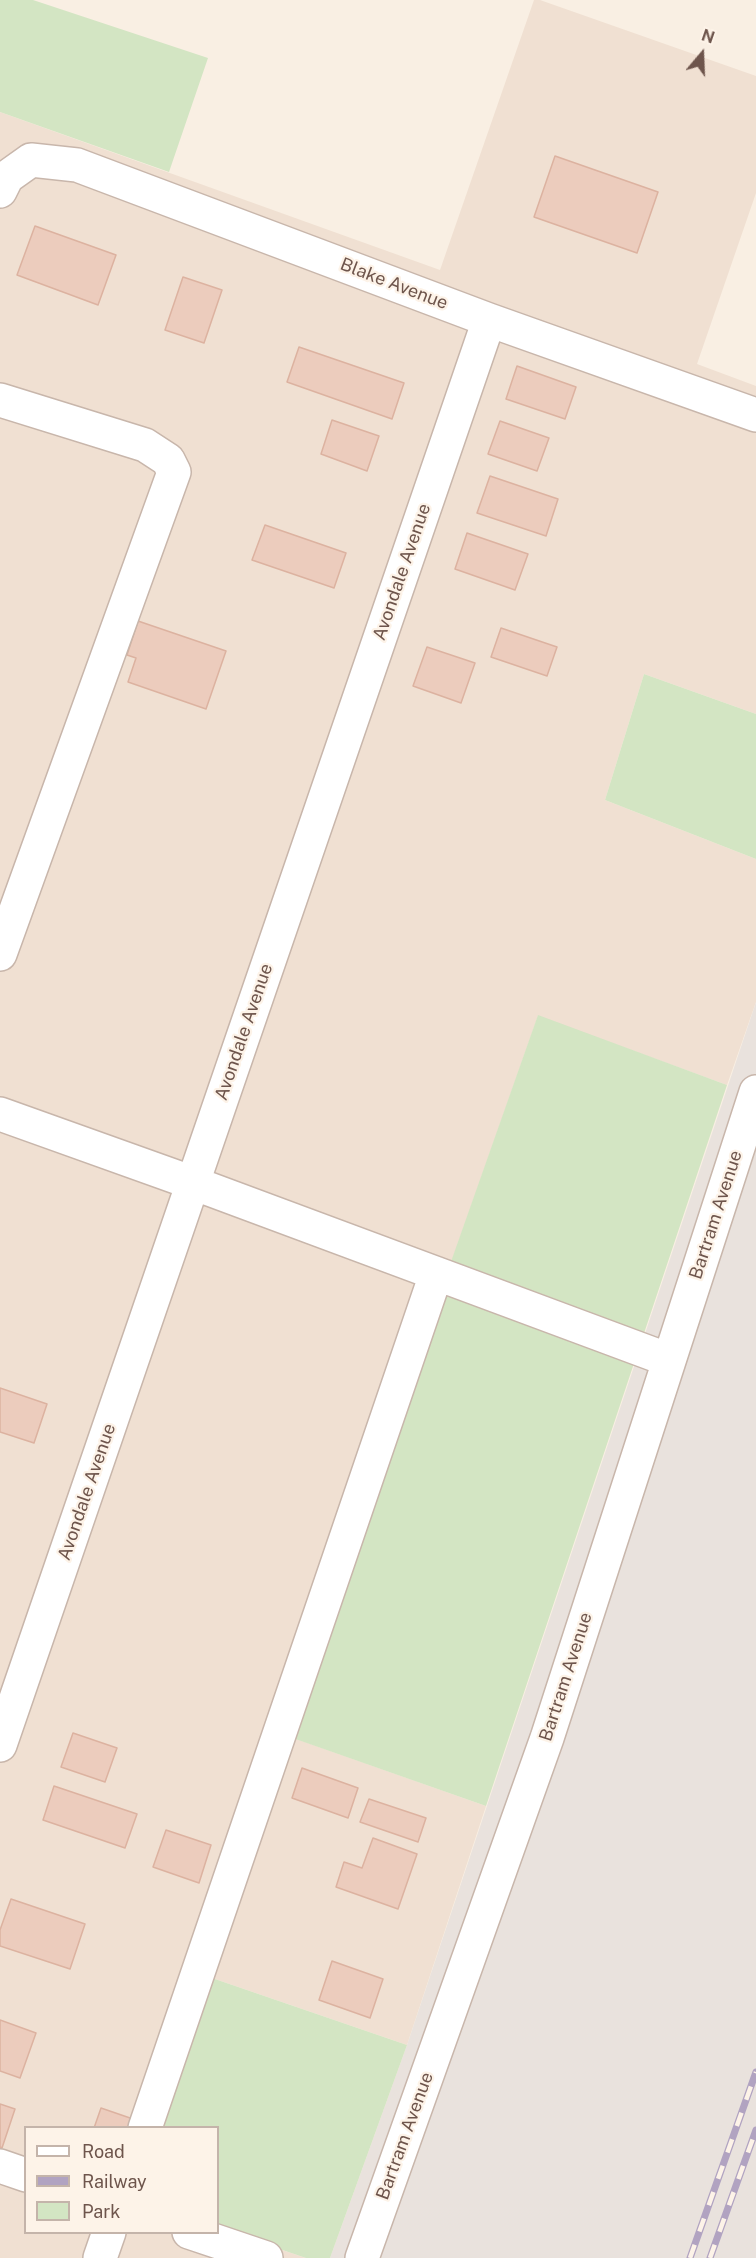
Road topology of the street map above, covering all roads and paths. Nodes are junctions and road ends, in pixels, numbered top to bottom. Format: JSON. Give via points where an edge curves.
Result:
{"nodes":[{"id":1,"x":0,"y":191,"type":"edge"},
{"id":2,"x":489,"y":320,"type":"junction"},
{"id":3,"x":0,"y":400,"type":"edge"},
{"id":4,"x":756,"y":415,"type":"edge"},
{"id":5,"x":0,"y":954,"type":"edge"},
{"id":6,"x":756,"y":1092,"type":"edge"},
{"id":7,"x":0,"y":1114,"type":"edge"},
{"id":8,"x":193,"y":1183,"type":"junction"},
{"id":9,"x":436,"y":1274,"type":"junction"},
{"id":10,"x":669,"y":1360,"type":"junction"},
{"id":11,"x":0,"y":1744,"type":"edge"},
{"id":12,"x":145,"y":2126,"type":"edge"},
{"id":13,"x":0,"y":2166,"type":"edge"},
{"id":14,"x":24,"y":2174,"type":"edge"},
{"id":15,"x":108,"y":2234,"type":"edge"},
{"id":16,"x":195,"y":2234,"type":"edge"},
{"id":17,"x":100,"y":2258,"type":"edge"},
{"id":18,"x":266,"y":2258,"type":"edge"},
{"id":19,"x":362,"y":2258,"type":"edge"}],
"edges":[{"from":1,"to":2,"type":"street","name":"Blake Avenue","via":[[7,177],[31,160],[77,165]]},
{"from":2,"to":4,"type":"street","name":"Blake Avenue"},
{"from":2,"to":8,"type":"street","name":"Avondale Avenue"},
{"from":3,"to":5,"type":"street","via":[[145,445],[168,460],[174,472]]},
{"from":6,"to":10,"type":"street","name":"Bartram Avenue"},
{"from":7,"to":8,"type":"street"},
{"from":8,"to":9,"type":"street"},
{"from":8,"to":11,"type":"street","name":"Avondale Avenue"},
{"from":9,"to":10,"type":"street"},
{"from":9,"to":12,"type":"street"},
{"from":10,"to":19,"type":"street","name":"Bartram Avenue","via":[[547,1738]]},
{"from":13,"to":14,"type":"street"},
{"from":15,"to":17,"type":"street"},
{"from":16,"to":18,"type":"street"}]}
